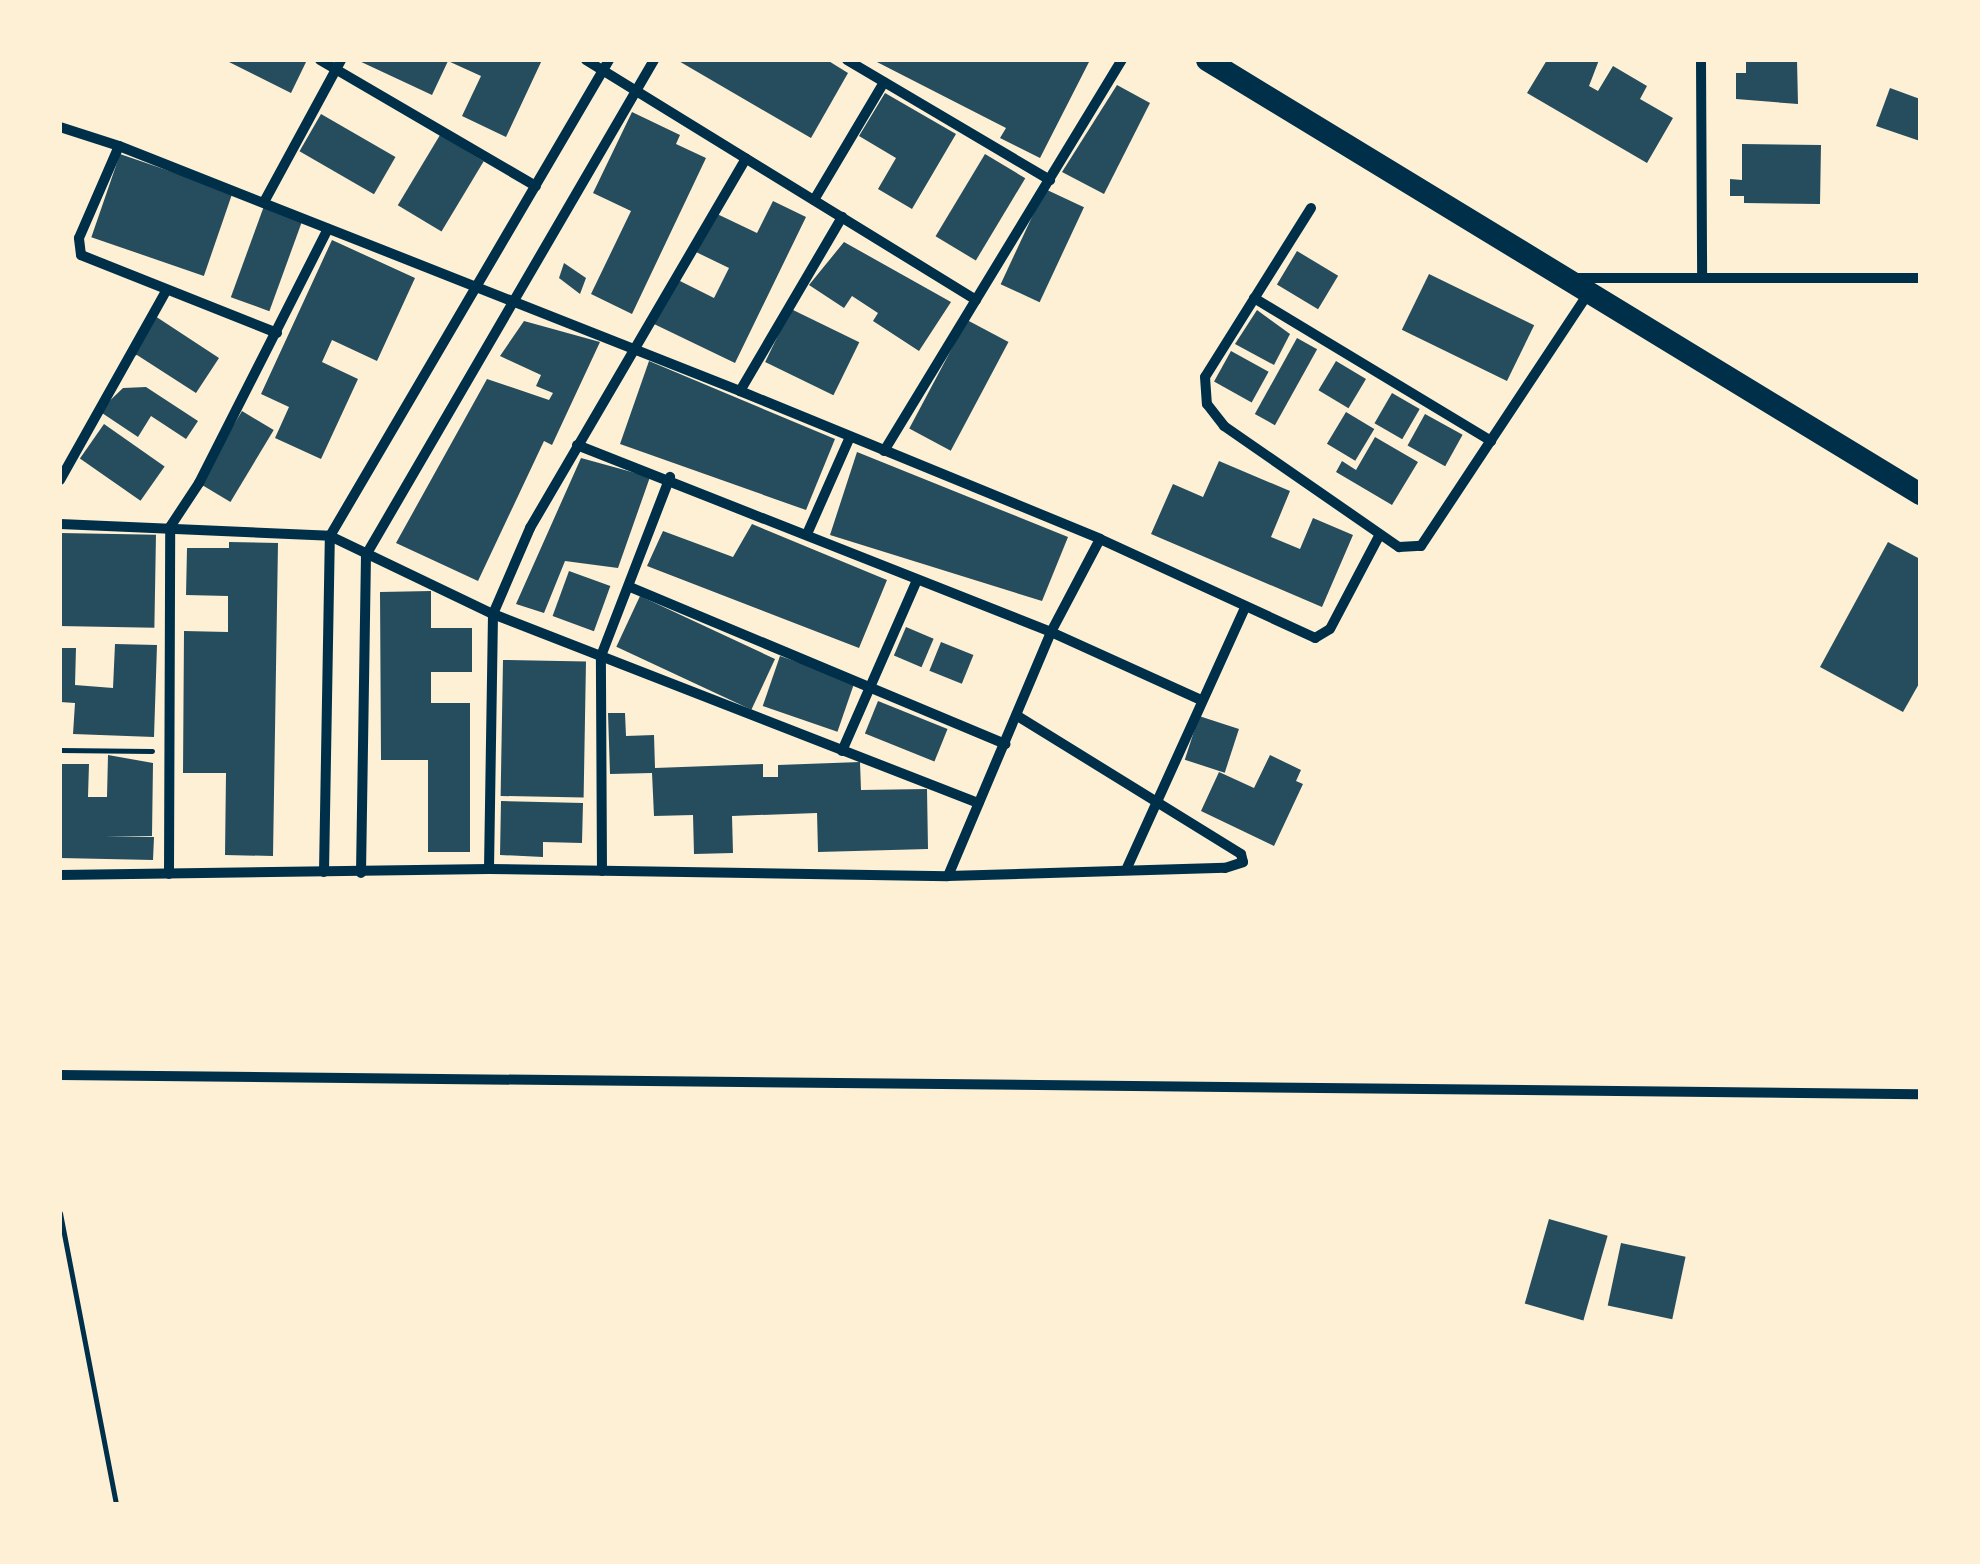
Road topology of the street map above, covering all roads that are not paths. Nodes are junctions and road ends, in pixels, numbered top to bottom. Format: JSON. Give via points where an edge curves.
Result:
{"nodes":[{"id":1,"x":320,"y":60,"type":"edge"},
{"id":2,"x":586,"y":60,"type":"edge"},
{"id":3,"x":654,"y":60,"type":"edge"},
{"id":4,"x":847,"y":60,"type":"edge"},
{"id":5,"x":1122,"y":60,"type":"edge"},
{"id":6,"x":1207,"y":60,"type":"edge"},
{"id":7,"x":1702,"y":60,"type":"edge"},
{"id":8,"x":340,"y":64,"type":"edge"},
{"id":9,"x":606,"y":65,"type":"edge"},
{"id":10,"x":884,"y":82,"type":"junction"},
{"id":11,"x":636,"y":91,"type":"junction"},
{"id":12,"x":60,"y":127,"type":"edge"},
{"id":13,"x":119,"y":146,"type":"junction"},
{"id":14,"x":746,"y":158,"type":"junction"},
{"id":15,"x":1050,"y":180,"type":"junction"},
{"id":16,"x":536,"y":186,"type":"junction"},
{"id":17,"x":814,"y":200,"type":"junction"},
{"id":18,"x":264,"y":202,"type":"junction"},
{"id":19,"x":1311,"y":208,"type":"dead end"},
{"id":20,"x":842,"y":217,"type":"junction"},
{"id":21,"x":328,"y":229,"type":"junction"},
{"id":22,"x":1702,"y":273,"type":"junction"},
{"id":23,"x":1920,"y":278,"type":"edge"},
{"id":24,"x":1563,"y":279,"type":"junction"},
{"id":25,"x":478,"y":292,"type":"junction"},
{"id":26,"x":165,"y":293,"type":"junction"},
{"id":27,"x":1588,"y":294,"type":"junction"},
{"id":28,"x":1254,"y":298,"type":"junction"},
{"id":29,"x":976,"y":300,"type":"junction"},
{"id":30,"x":516,"y":308,"type":"junction"},
{"id":31,"x":278,"y":334,"type":"junction"},
{"id":32,"x":634,"y":347,"type":"junction"},
{"id":33,"x":740,"y":391,"type":"junction"},
{"id":34,"x":850,"y":437,"type":"junction"},
{"id":35,"x":1492,"y":441,"type":"junction"},
{"id":36,"x":577,"y":445,"type":"junction"},
{"id":37,"x":884,"y":451,"type":"junction"},
{"id":38,"x":670,"y":477,"type":"junction"},
{"id":39,"x":60,"y":480,"type":"edge"},
{"id":40,"x":1920,"y":494,"type":"edge"},
{"id":41,"x":60,"y":524,"type":"edge"},
{"id":42,"x":170,"y":527,"type":"junction"},
{"id":43,"x":807,"y":534,"type":"junction"},
{"id":44,"x":330,"y":536,"type":"junction"},
{"id":45,"x":1378,"y":536,"type":"junction"},
{"id":46,"x":1100,"y":539,"type":"junction"},
{"id":47,"x":366,"y":555,"type":"junction"},
{"id":48,"x":917,"y":580,"type":"junction"},
{"id":49,"x":630,"y":587,"type":"junction"},
{"id":50,"x":1245,"y":608,"type":"junction"},
{"id":51,"x":493,"y":614,"type":"junction"},
{"id":52,"x":1051,"y":632,"type":"junction"},
{"id":53,"x":600,"y":656,"type":"junction"},
{"id":54,"x":873,"y":685,"type":"junction"},
{"id":55,"x":1199,"y":699,"type":"junction"},
{"id":56,"x":1016,"y":715,"type":"junction"},
{"id":57,"x":1005,"y":744,"type":"junction"},
{"id":58,"x":842,"y":751,"type":"junction"},
{"id":59,"x":1154,"y":802,"type":"junction"},
{"id":60,"x":978,"y":803,"type":"junction"},
{"id":61,"x":489,"y":870,"type":"junction"},
{"id":62,"x":1126,"y":870,"type":"junction"},
{"id":63,"x":602,"y":871,"type":"junction"},
{"id":64,"x":324,"y":872,"type":"junction"},
{"id":65,"x":361,"y":872,"type":"junction"},
{"id":66,"x":170,"y":874,"type":"junction"},
{"id":67,"x":60,"y":875,"type":"edge"},
{"id":68,"x":948,"y":876,"type":"junction"},
{"id":69,"x":60,"y":1075,"type":"edge"},
{"id":70,"x":1920,"y":1094,"type":"edge"}],
"edges":[{"from":1,"to":8,"type":"street"},
{"from":2,"to":9,"type":"street"},
{"from":3,"to":11,"type":"street"},
{"from":4,"to":10,"type":"street"},
{"from":5,"to":15,"type":"street"},
{"from":6,"to":24,"type":"highway"},
{"from":7,"to":22,"type":"street"},
{"from":8,"to":16,"type":"street","via":[[440,135]]},
{"from":8,"to":18,"type":"street"},
{"from":9,"to":11,"type":"street"},
{"from":9,"to":16,"type":"street"},
{"from":10,"to":15,"type":"street"},
{"from":10,"to":17,"type":"street"},
{"from":11,"to":14,"type":"street"},
{"from":11,"to":30,"type":"street"},
{"from":12,"to":13,"type":"street"},
{"from":13,"to":18,"type":"street"},
{"from":13,"to":26,"type":"street","via":[[78,247],[90,263]]},
{"from":14,"to":17,"type":"street"},
{"from":14,"to":32,"type":"street"},
{"from":15,"to":29,"type":"street"},
{"from":16,"to":25,"type":"street"},
{"from":17,"to":20,"type":"street"},
{"from":18,"to":21,"type":"street"},
{"from":19,"to":28,"type":"street"},
{"from":20,"to":29,"type":"street"},
{"from":20,"to":33,"type":"street"},
{"from":21,"to":25,"type":"street"},
{"from":21,"to":31,"type":"street"},
{"from":22,"to":23,"type":"street"},
{"from":22,"to":24,"type":"street"},
{"from":24,"to":27,"type":"highway"},
{"from":25,"to":30,"type":"street"},
{"from":25,"to":44,"type":"street"},
{"from":26,"to":31,"type":"street"},
{"from":26,"to":39,"type":"street"},
{"from":27,"to":35,"type":"street"},
{"from":27,"to":40,"type":"highway"},
{"from":28,"to":35,"type":"street"},
{"from":28,"to":45,"type":"street","via":[[1205,377],[1207,404],[1224,426]]},
{"from":29,"to":37,"type":"street"},
{"from":30,"to":32,"type":"street"},
{"from":30,"to":47,"type":"street"},
{"from":31,"to":42,"type":"street"},
{"from":32,"to":33,"type":"street"},
{"from":32,"to":36,"type":"street"},
{"from":33,"to":34,"type":"street"},
{"from":34,"to":37,"type":"street"},
{"from":34,"to":43,"type":"street"},
{"from":35,"to":45,"type":"street","via":[[1421,546],[1398,548]]},
{"from":36,"to":38,"type":"street"},
{"from":36,"to":51,"type":"street","via":[[530,528]]},
{"from":37,"to":46,"type":"street"},
{"from":38,"to":43,"type":"street"},
{"from":38,"to":49,"type":"street"},
{"from":41,"to":42,"type":"street"},
{"from":42,"to":44,"type":"street"},
{"from":42,"to":66,"type":"street"},
{"from":43,"to":48,"type":"street"},
{"from":44,"to":47,"type":"street"},
{"from":44,"to":64,"type":"street"},
{"from":45,"to":50,"type":"street","via":[[1322,638]]},
{"from":46,"to":50,"type":"street"},
{"from":46,"to":52,"type":"street"},
{"from":47,"to":51,"type":"street"},
{"from":47,"to":65,"type":"street"},
{"from":48,"to":52,"type":"street"},
{"from":48,"to":54,"type":"street"},
{"from":49,"to":53,"type":"street"},
{"from":49,"to":54,"type":"street"},
{"from":50,"to":55,"type":"street"},
{"from":51,"to":53,"type":"street"},
{"from":51,"to":61,"type":"street"},
{"from":52,"to":55,"type":"street"},
{"from":52,"to":56,"type":"street"},
{"from":53,"to":58,"type":"street"},
{"from":53,"to":63,"type":"street"},
{"from":54,"to":57,"type":"street"},
{"from":54,"to":58,"type":"street"},
{"from":55,"to":59,"type":"street"},
{"from":56,"to":57,"type":"street"},
{"from":56,"to":59,"type":"street"},
{"from":57,"to":60,"type":"street"},
{"from":58,"to":60,"type":"street"},
{"from":59,"to":62,"type":"street"},
{"from":59,"to":62,"type":"street","via":[[1241,854],[1243,862]]},
{"from":60,"to":68,"type":"street"},
{"from":61,"to":63,"type":"street"},
{"from":61,"to":65,"type":"street"},
{"from":62,"to":68,"type":"street"},
{"from":63,"to":68,"type":"street"},
{"from":64,"to":65,"type":"street"},
{"from":64,"to":66,"type":"street"},
{"from":66,"to":67,"type":"street"},
{"from":69,"to":70,"type":"street"}]}
